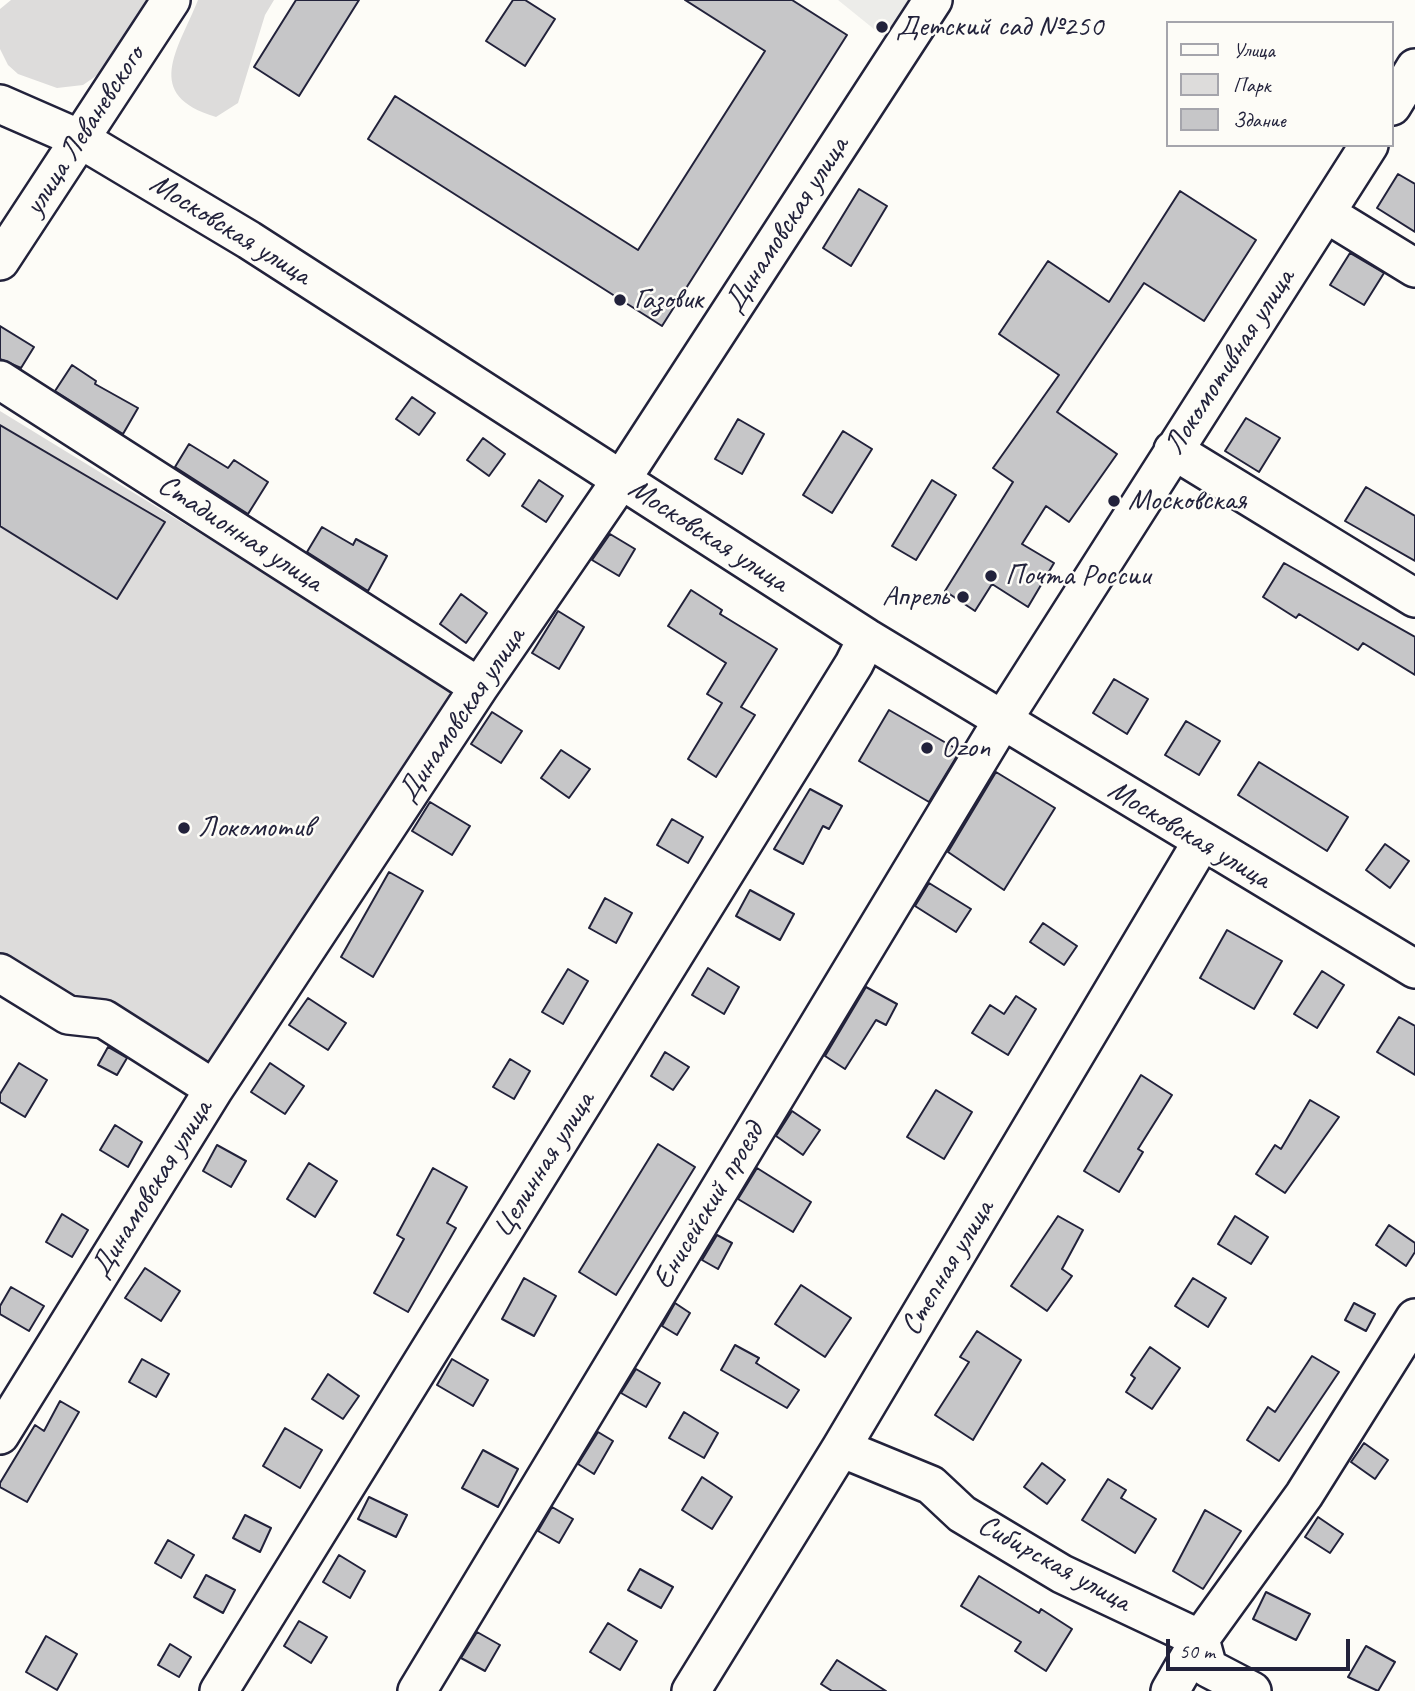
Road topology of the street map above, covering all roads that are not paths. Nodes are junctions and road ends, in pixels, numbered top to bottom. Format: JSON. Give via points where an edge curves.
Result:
{"nodes":[{"id":1,"x":171,"y":0,"type":"edge"},
{"id":2,"x":933,"y":0,"type":"edge"},
{"id":3,"x":1415,"y":68,"type":"edge"},
{"id":4,"x":1394,"y":103,"type":"edge"},
{"id":5,"x":0,"y":104,"type":"edge"},
{"id":6,"x":80,"y":139,"type":"junction"},
{"id":7,"x":1367,"y":147,"type":"edge"},
{"id":8,"x":1327,"y":214,"type":"junction"},
{"id":9,"x":0,"y":261,"type":"edge"},
{"id":10,"x":1415,"y":268,"type":"edge"},
{"id":11,"x":0,"y":380,"type":"edge"},
{"id":12,"x":1173,"y":450,"type":"junction"},
{"id":13,"x":621,"y":480,"type":"junction"},
{"id":14,"x":1415,"y":598,"type":"edge"},
{"id":15,"x":867,"y":638,"type":"junction"},
{"id":16,"x":479,"y":687,"type":"junction"},
{"id":17,"x":1002,"y":721,"type":"junction"},
{"id":18,"x":1201,"y":843,"type":"junction"},
{"id":19,"x":1415,"y":969,"type":"edge"},
{"id":20,"x":0,"y":973,"type":"edge"},
{"id":21,"x":214,"y":1089,"type":"junction"},
{"id":22,"x":1415,"y":1318,"type":"edge"},
{"id":23,"x":0,"y":1435,"type":"edge"},
{"id":24,"x":841,"y":1448,"type":"junction"},
{"id":25,"x":1199,"y":1639,"type":"junction"},
{"id":26,"x":219,"y":1691,"type":"edge"},
{"id":27,"x":417,"y":1691,"type":"edge"},
{"id":28,"x":691,"y":1691,"type":"edge"},
{"id":29,"x":1170,"y":1691,"type":"edge"},
{"id":30,"x":1252,"y":1691,"type":"edge"}],
"edges":[{"from":1,"to":6,"type":"street","name":"улица Леваневского"},
{"from":2,"to":13,"type":"street","name":"Динамовская улица"},
{"from":3,"to":4,"type":"street"},
{"from":5,"to":6,"type":"street","name":"Московская улица"},
{"from":6,"to":9,"type":"street","name":"улица Леваневского"},
{"from":6,"to":13,"type":"street","name":"Московская улица","via":[[249,240]]},
{"from":7,"to":8,"type":"street","name":"Локомотивная улица"},
{"from":8,"to":10,"type":"street"},
{"from":8,"to":12,"type":"street","name":"Локомотивная улица"},
{"from":11,"to":16,"type":"street","name":"Стадионная улица"},
{"from":12,"to":14,"type":"street"},
{"from":12,"to":17,"type":"street","name":"Локомотивная улица"},
{"from":13,"to":15,"type":"street","name":"Московская улица"},
{"from":13,"to":16,"type":"street","name":"Динамовская улица"},
{"from":15,"to":17,"type":"street","name":"Московская улица"},
{"from":15,"to":26,"type":"street","name":"Целинная улица"},
{"from":16,"to":21,"type":"street","name":"Динамовская улица"},
{"from":17,"to":18,"type":"street","name":"Московская улица"},
{"from":17,"to":27,"type":"street","name":"Енисейский проезд"},
{"from":18,"to":19,"type":"street","name":"Московская улица"},
{"from":18,"to":24,"type":"street","name":"Степная улица"},
{"from":20,"to":21,"type":"street","via":[[68,1015],[104,1019]]},
{"from":21,"to":23,"type":"street","name":"Динамовская улица"},
{"from":22,"to":25,"type":"street","via":[[1304,1495]]},
{"from":24,"to":25,"type":"street","name":"Сибирская улица","via":[[931,1485],[962,1514],[1062,1574]]},
{"from":24,"to":28,"type":"street","name":"Степная улица"},
{"from":25,"to":29,"type":"street"},
{"from":25,"to":30,"type":"street","via":[[1208,1668]]}]}
